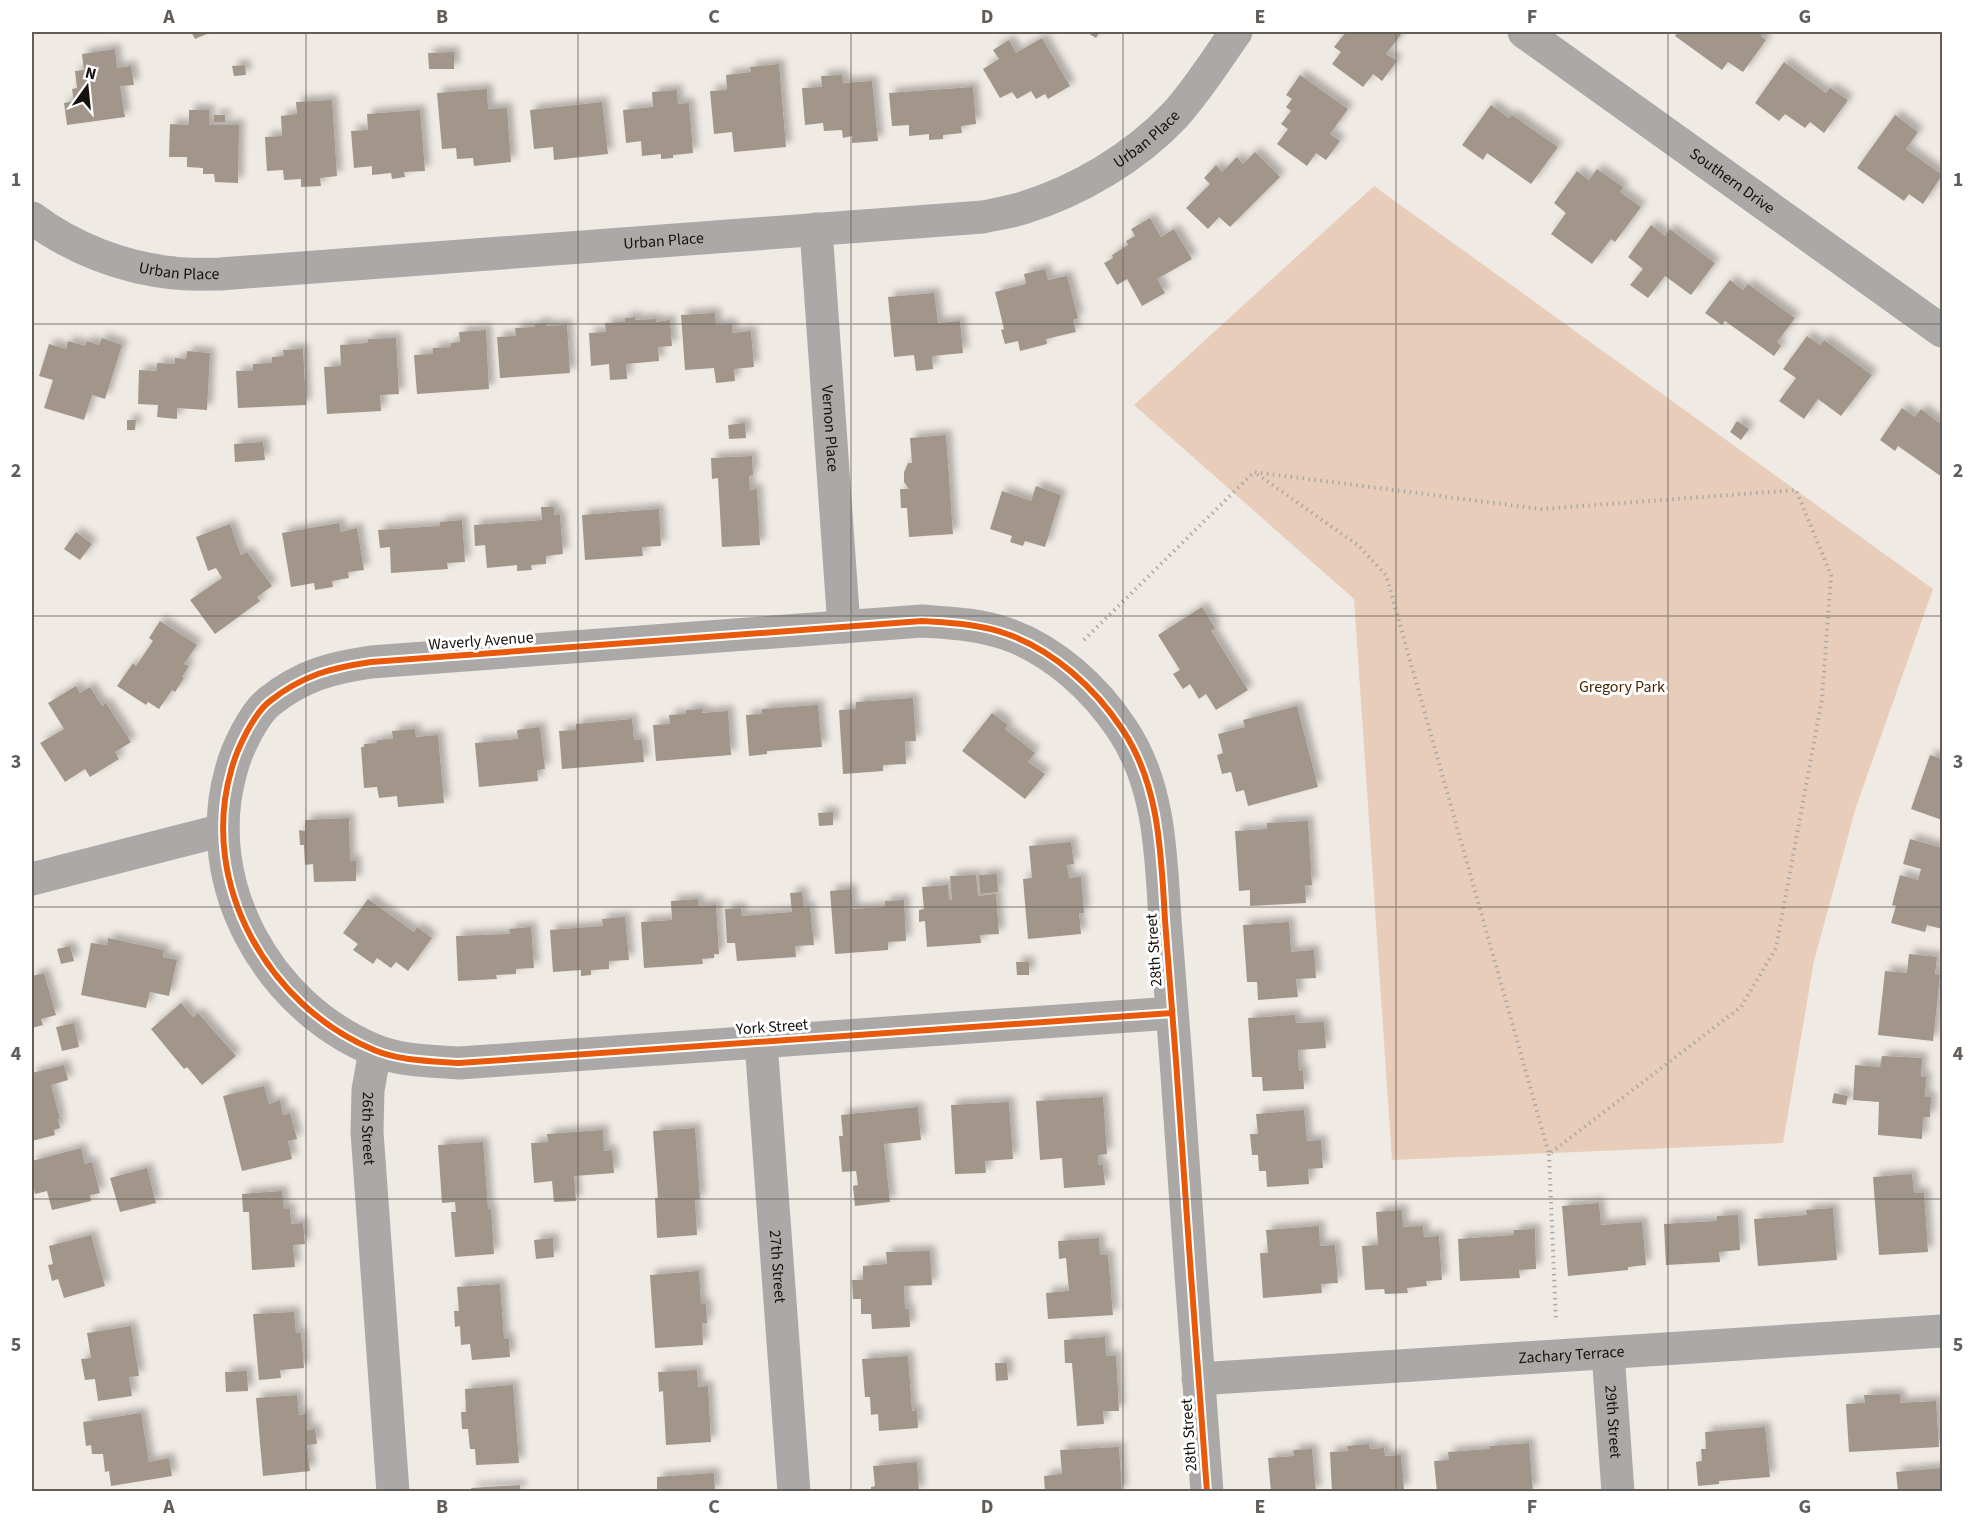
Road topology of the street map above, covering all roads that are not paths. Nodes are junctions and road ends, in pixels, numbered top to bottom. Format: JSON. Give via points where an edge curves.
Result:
{"nodes":[{"id":1,"x":1236,"y":32,"type":"edge"},
{"id":2,"x":1524,"y":32,"type":"edge"},
{"id":3,"x":32,"y":218,"type":"edge"},
{"id":4,"x":816,"y":229,"type":"junction"},
{"id":5,"x":1942,"y":331,"type":"edge"},
{"id":6,"x":844,"y":627,"type":"junction"},
{"id":7,"x":223,"y":830,"type":"junction"},
{"id":8,"x":32,"y":879,"type":"edge"},
{"id":9,"x":1172,"y":1013,"type":"junction"},
{"id":10,"x":761,"y":1042,"type":"junction"},
{"id":11,"x":375,"y":1051,"type":"junction"},
{"id":12,"x":1942,"y":1331,"type":"edge"},
{"id":13,"x":1608,"y":1353,"type":"junction"},
{"id":14,"x":1198,"y":1379,"type":"junction"},
{"id":15,"x":393,"y":1491,"type":"edge"},
{"id":16,"x":794,"y":1491,"type":"edge"},
{"id":17,"x":1206,"y":1491,"type":"edge"},
{"id":18,"x":1618,"y":1491,"type":"edge"}],
"edges":[{"from":1,"to":4,"type":"street","name":"Urban Place","via":[[1174,116],[1138,148],[1062,193],[1023,208],[983,217]]},
{"from":2,"to":5,"type":"street","name":"Southern Drive"},
{"from":3,"to":4,"type":"street","name":"Urban Place","via":[[80,248],[126,264],[174,273],[209,274]]},
{"from":4,"to":6,"type":"street","name":"Vernon Place"},
{"from":6,"to":7,"type":"street","name":"Waverly Avenue","via":[[370,662],[333,668],[299,681],[268,702],[247,731],[224,795]]},
{"from":6,"to":9,"type":"street","name":"28th Street","via":[[922,621],[965,623],[1006,633],[1040,649],[1070,670],[1098,699],[1123,729],[1153,800],[1160,840]]},
{"from":7,"to":8,"type":"street"},
{"from":7,"to":11,"type":"street","via":[[225,867],[232,893],[254,945],[281,983],[310,1011],[340,1033]]},
{"from":9,"to":10,"type":"street","name":"York Street"},
{"from":9,"to":14,"type":"street","name":"28th Street"},
{"from":10,"to":11,"type":"street","name":"York Street","via":[[459,1063],[415,1060]]},
{"from":10,"to":16,"type":"street","name":"27th Street"},
{"from":11,"to":15,"type":"street","name":"26th Street","via":[[368,1090],[367,1132]]},
{"from":12,"to":13,"type":"street","name":"Zachary Terrace"},
{"from":13,"to":14,"type":"street","name":"Zachary Terrace"},
{"from":13,"to":18,"type":"street","name":"29th Street"},
{"from":14,"to":17,"type":"street","name":"28th Street"}]}
